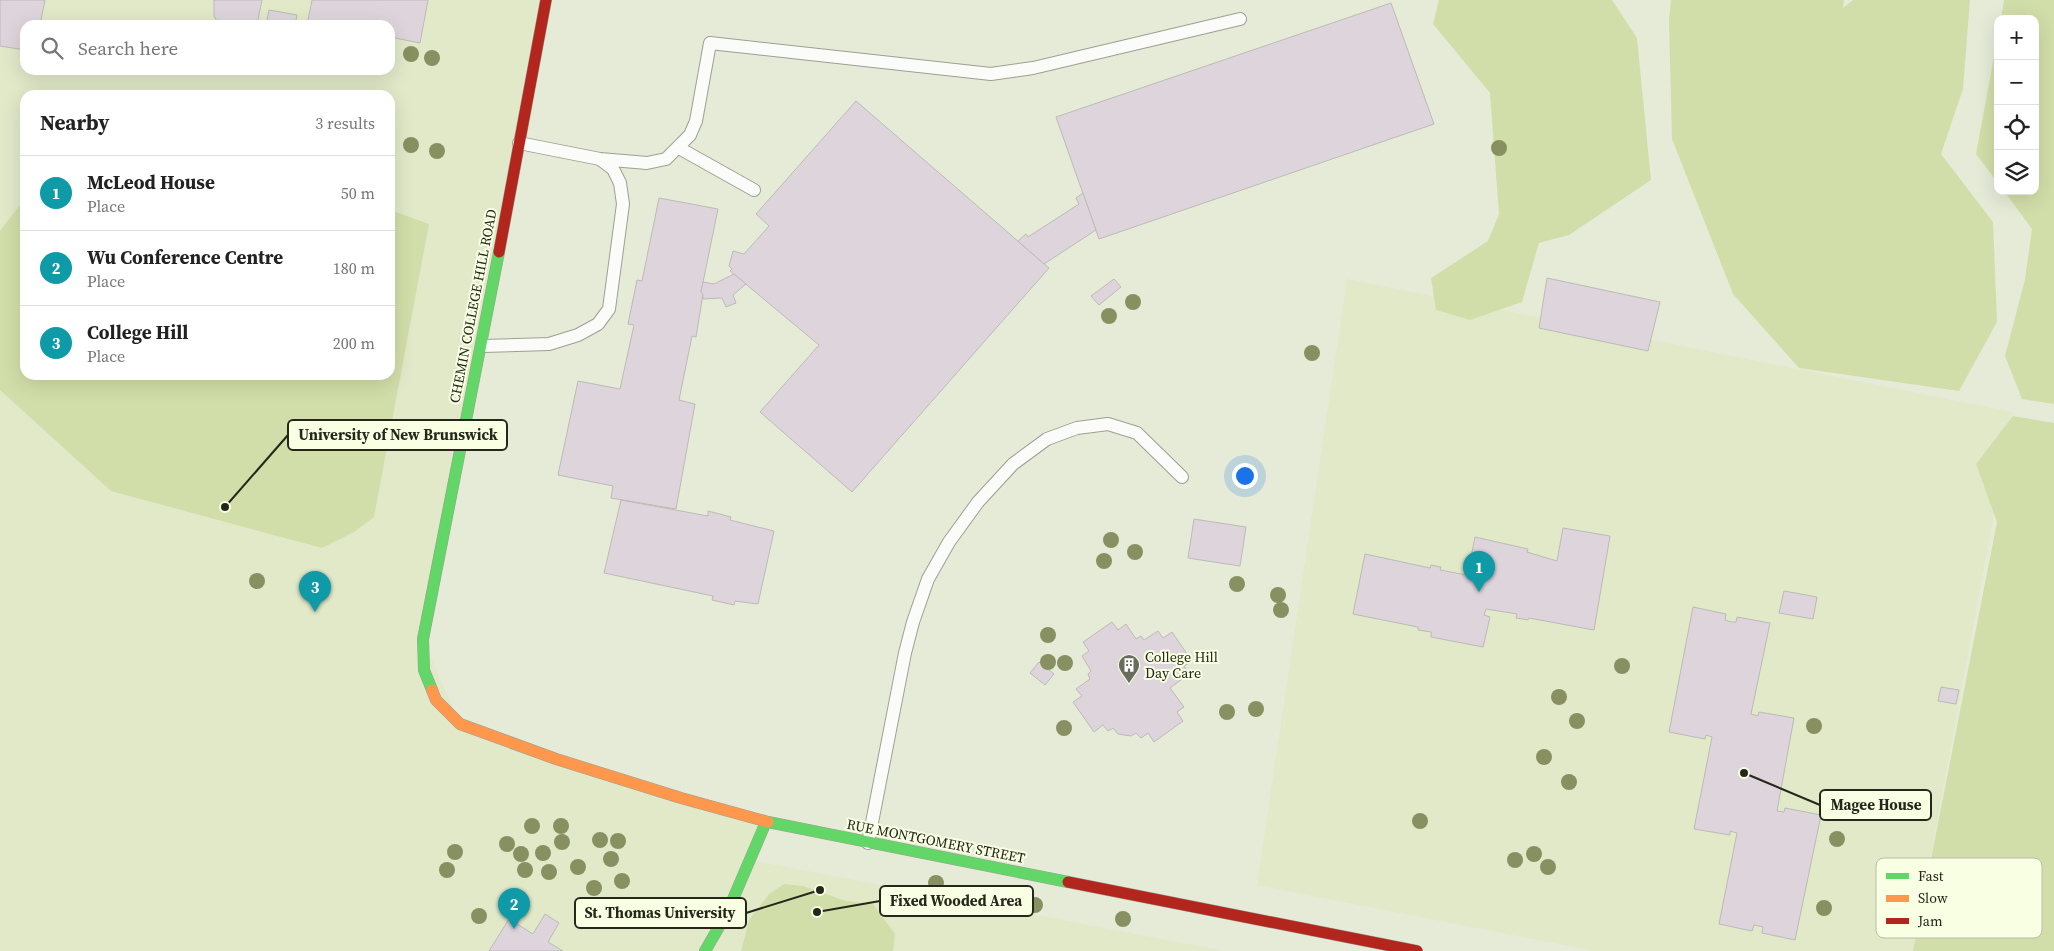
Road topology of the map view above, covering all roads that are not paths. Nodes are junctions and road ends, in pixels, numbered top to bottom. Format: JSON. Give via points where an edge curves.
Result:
{"nodes":[{"id":1,"x":546,"y":0,"type":"edge"},
{"id":2,"x":1240,"y":19,"type":"dead end"},
{"id":3,"x":519,"y":144,"type":"junction"},
{"id":4,"x":679,"y":148,"type":"junction"},
{"id":5,"x":600,"y":159,"type":"junction"},
{"id":6,"x":754,"y":190,"type":"dead end"},
{"id":7,"x":482,"y":346,"type":"junction"},
{"id":8,"x":1182,"y":477,"type":"dead end"},
{"id":9,"x":460,"y":724,"type":"joint"},
{"id":10,"x":766,"y":822,"type":"junction"},
{"id":11,"x":868,"y":843,"type":"junction"},
{"id":12,"x":705,"y":951,"type":"edge"},
{"id":13,"x":1417,"y":951,"type":"edge"}],
"edges":[{"from":1,"to":3,"type":"street","name":"CHEMIN COLLEGE HILL ROAD"},
{"from":2,"to":4,"type":"lane","via":[[1033,68],[991,74],[710,43],[696,121]]},
{"from":3,"to":5,"type":"lane"},
{"from":3,"to":7,"type":"street","name":"CHEMIN COLLEGE HILL ROAD"},
{"from":4,"to":5,"type":"lane","via":[[666,158],[647,163]]},
{"from":4,"to":6,"type":"lane"},
{"from":5,"to":7,"type":"lane","via":[[613,169],[620,183],[623,204],[609,309],[598,324],[578,335],[549,344]]},
{"from":7,"to":9,"type":"street","name":"CHEMIN COLLEGE HILL ROAD","via":[[423,638],[424,670],[436,700]]},
{"from":8,"to":11,"type":"lane","via":[[1137,433],[1108,424],[1077,428],[1047,439],[1013,464],[978,502],[949,542],[928,579],[913,622]]},
{"from":9,"to":10,"type":"street","name":"RUE MONTGOMERY STREET","via":[[556,759]]},
{"from":10,"to":11,"type":"street","name":"RUE MONTGOMERY STREET"},
{"from":10,"to":12,"type":"street","via":[[727,913]]},
{"from":11,"to":13,"type":"street","name":"RUE MONTGOMERY STREET"}]}
